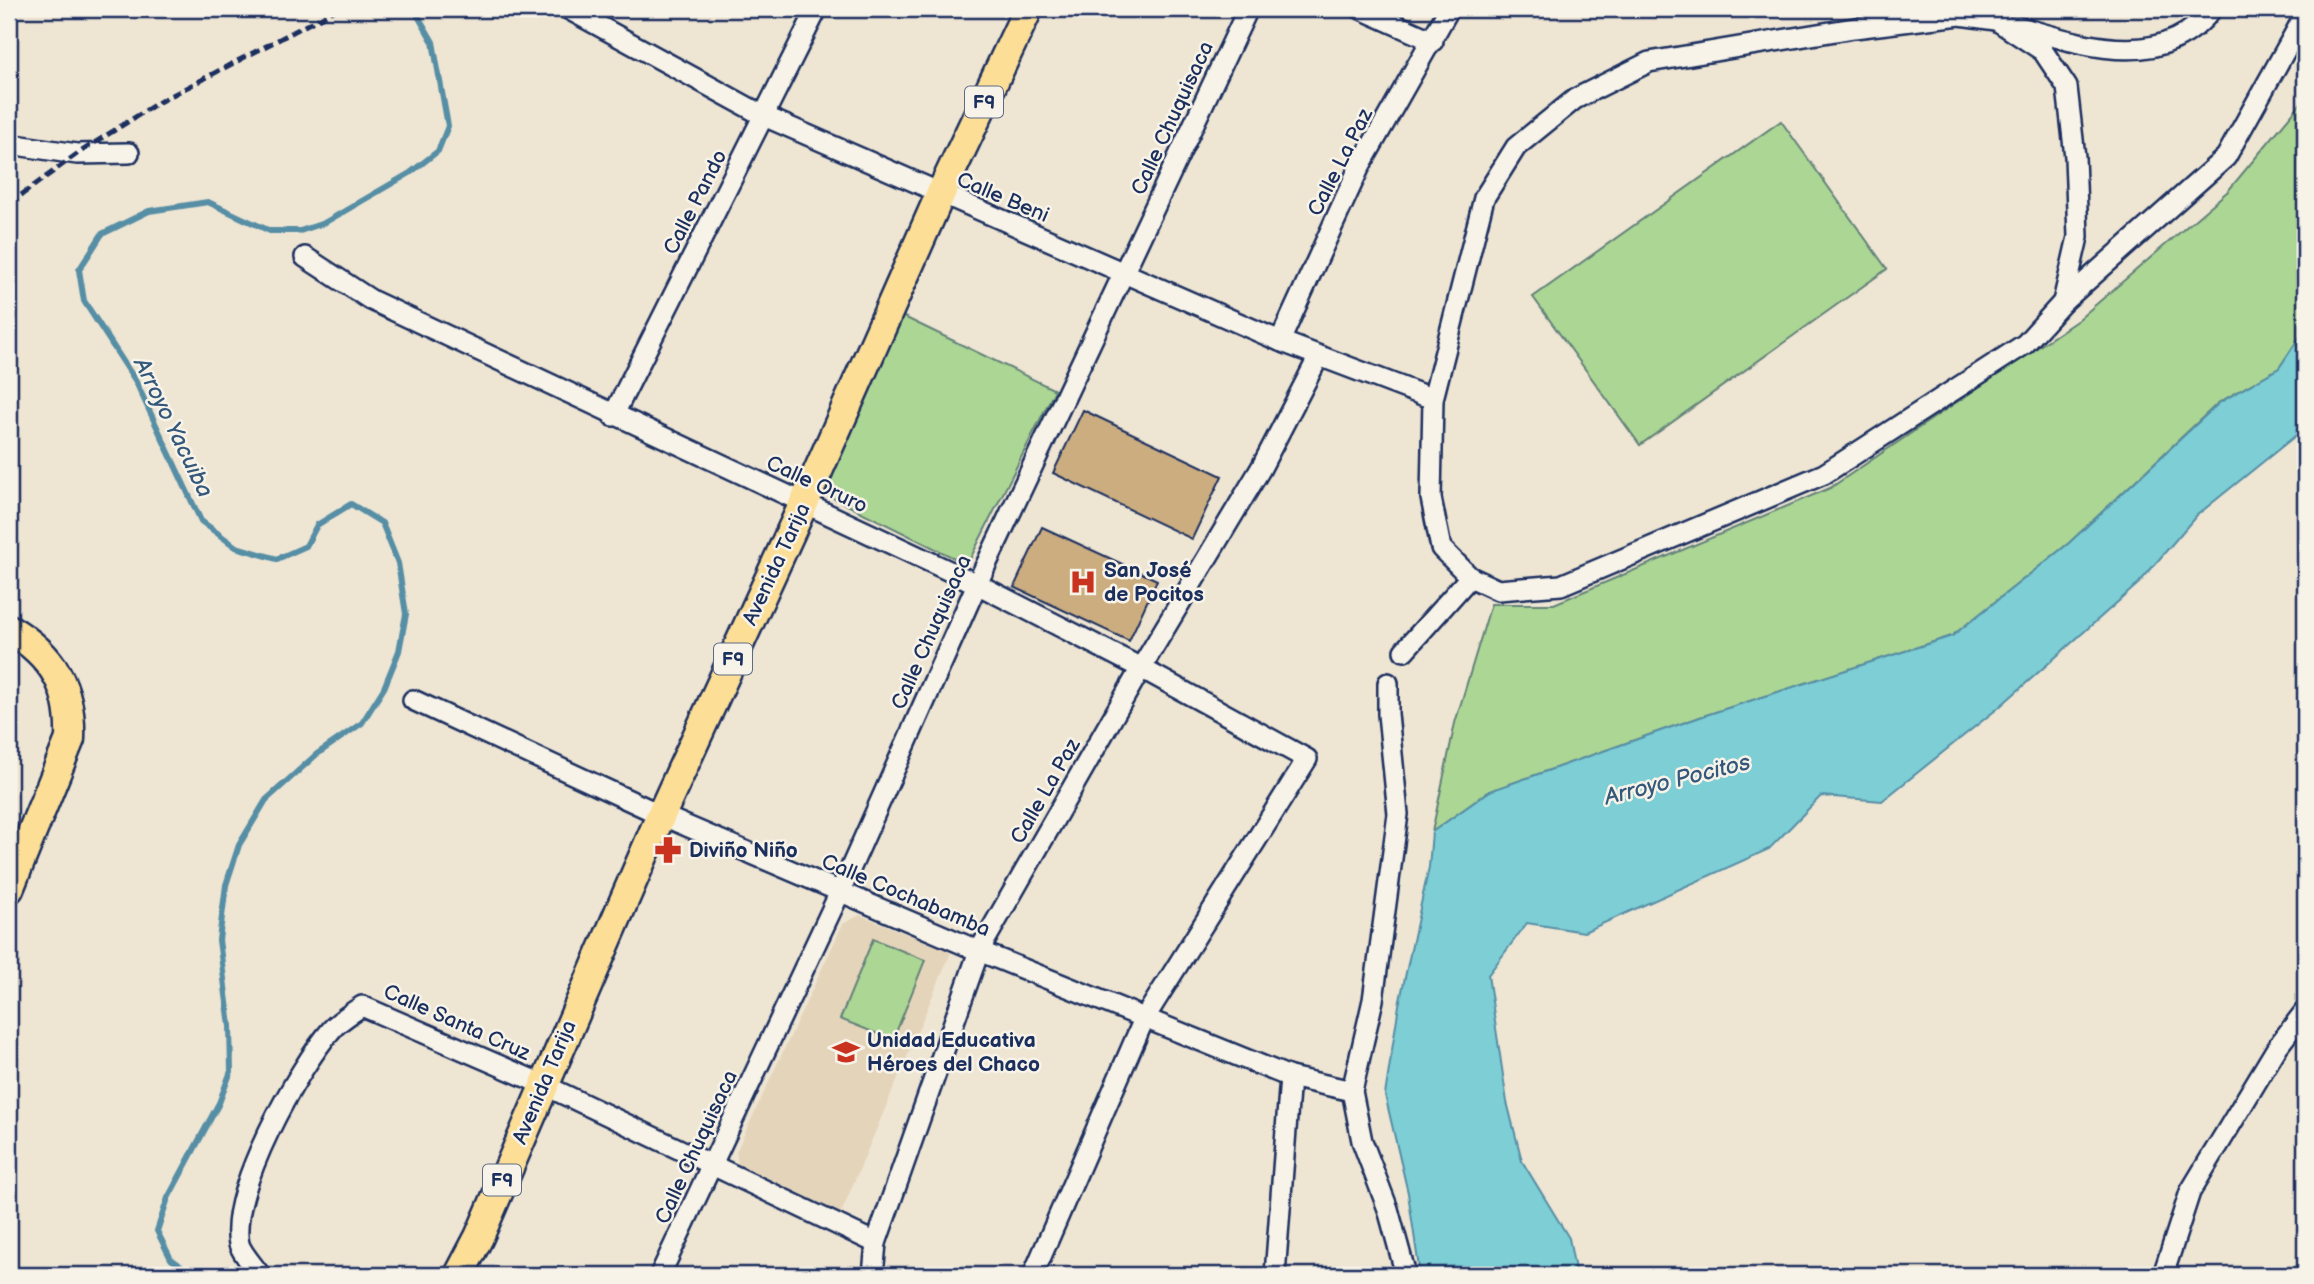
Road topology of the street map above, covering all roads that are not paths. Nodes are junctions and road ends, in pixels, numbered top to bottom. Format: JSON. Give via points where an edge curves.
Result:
{"nodes":[{"id":1,"x":568,"y":9,"type":"edge"},
{"id":2,"x":817,"y":9,"type":"edge"},
{"id":3,"x":1028,"y":9,"type":"edge"},
{"id":4,"x":1248,"y":9,"type":"edge"},
{"id":5,"x":1361,"y":9,"type":"edge"},
{"id":6,"x":1448,"y":9,"type":"edge"},
{"id":7,"x":2212,"y":9,"type":"edge"},
{"id":8,"x":1989,"y":14,"type":"edge"},
{"id":9,"x":2305,"y":15,"type":"edge"},
{"id":10,"x":1433,"y":41,"type":"junction"},
{"id":11,"x":764,"y":116,"type":"junction"},
{"id":12,"x":9,"y":144,"type":"edge"},
{"id":13,"x":129,"y":153,"type":"dead end"},
{"id":14,"x":940,"y":195,"type":"junction"},
{"id":15,"x":305,"y":257,"type":"dead end"},
{"id":16,"x":1124,"y":274,"type":"junction"},
{"id":17,"x":2063,"y":302,"type":"junction"},
{"id":18,"x":1280,"y":341,"type":"junction"},
{"id":19,"x":1319,"y":356,"type":"junction"},
{"id":20,"x":1433,"y":399,"type":"junction"},
{"id":21,"x":613,"y":416,"type":"junction"},
{"id":22,"x":804,"y":503,"type":"junction"},
{"id":23,"x":1470,"y":577,"type":"junction"},
{"id":24,"x":977,"y":584,"type":"junction"},
{"id":25,"x":9,"y":629,"type":"edge"},
{"id":26,"x":1404,"y":651,"type":"dead end"},
{"id":27,"x":1141,"y":668,"type":"junction"},
{"id":28,"x":1388,"y":683,"type":"dead end"},
{"id":29,"x":413,"y":700,"type":"dead end"},
{"id":30,"x":661,"y":815,"type":"junction"},
{"id":31,"x":9,"y":888,"type":"edge"},
{"id":32,"x":840,"y":892,"type":"junction"},
{"id":33,"x":979,"y":951,"type":"junction"},
{"id":34,"x":2305,"y":1011,"type":"edge"},
{"id":35,"x":1144,"y":1019,"type":"junction"},
{"id":36,"x":1290,"y":1077,"type":"junction"},
{"id":37,"x":542,"y":1084,"type":"junction"},
{"id":38,"x":1352,"y":1091,"type":"junction"},
{"id":39,"x":714,"y":1166,"type":"junction"},
{"id":40,"x":876,"y":1243,"type":"junction"},
{"id":41,"x":260,"y":1275,"type":"edge"},
{"id":42,"x":459,"y":1275,"type":"edge"},
{"id":43,"x":660,"y":1275,"type":"edge"},
{"id":44,"x":860,"y":1275,"type":"edge"},
{"id":45,"x":873,"y":1275,"type":"edge"},
{"id":46,"x":1033,"y":1275,"type":"edge"},
{"id":47,"x":1275,"y":1275,"type":"edge"},
{"id":48,"x":1406,"y":1275,"type":"edge"},
{"id":49,"x":2164,"y":1275,"type":"edge"}],
"edges":[{"from":1,"to":11,"type":"street","name":"Calle Beni"},
{"from":2,"to":11,"type":"street","name":"Calle Pando"},
{"from":3,"to":14,"type":"highway","name":"Avenida Tarija","number":"F9"},
{"from":4,"to":16,"type":"street","name":"Calle Chuquisaca"},
{"from":5,"to":10,"type":"street"},
{"from":6,"to":10,"type":"street","name":"Calle La Paz"},
{"from":7,"to":8,"type":"street","via":[[2186,33],[2155,47],[2096,49]]},
{"from":8,"to":17,"type":"street","via":[[2043,51],[2067,87],[2076,156],[2078,237]]},
{"from":8,"to":20,"type":"street","via":[[1854,28],[1650,62],[1575,99],[1516,147],[1484,198]]},
{"from":9,"to":17,"type":"street","via":[[2226,157]]},
{"from":10,"to":18,"type":"street","name":"Calle La Paz","via":[[1360,166]]},
{"from":11,"to":14,"type":"street","name":"Calle Beni"},
{"from":11,"to":21,"type":"street","name":"Calle Pando"},
{"from":12,"to":13,"type":"street","via":[[77,154]]},
{"from":14,"to":16,"type":"street","name":"Calle Beni"},
{"from":14,"to":22,"type":"highway","name":"Avenida Tarija","number":"F9"},
{"from":15,"to":21,"type":"street","name":"Calle Oruro","via":[[370,300]]},
{"from":16,"to":18,"type":"street","name":"Calle Beni"},
{"from":16,"to":24,"type":"street","name":"Calle Chuquisaca"},
{"from":17,"to":23,"type":"street","via":[[2025,344],[1824,474],[1560,585],[1498,590]]},
{"from":18,"to":19,"type":"street","name":"Calle Beni"},
{"from":19,"to":20,"type":"street","name":"Calle Beni"},
{"from":19,"to":27,"type":"street","name":"Calle La Paz","via":[[1261,468]]},
{"from":20,"to":23,"type":"street","via":[[1431,498],[1440,548]]},
{"from":21,"to":22,"type":"street","name":"Calle Oruro"},
{"from":22,"to":24,"type":"street","name":"Calle Oruro"},
{"from":22,"to":30,"type":"highway","name":"Avenida Tarija","number":"F9"},
{"from":23,"to":26,"type":"street"},
{"from":24,"to":27,"type":"street","name":"Calle Oruro"},
{"from":24,"to":32,"type":"street","name":"Calle Chuquisaca"},
{"from":25,"to":31,"type":"highway","via":[[29,641],[61,678],[71,715],[69,739]]},
{"from":27,"to":33,"type":"street","name":"Calle La Paz"},
{"from":27,"to":35,"type":"street","name":"Calle Oruro","via":[[1307,760]]},
{"from":28,"to":38,"type":"street","via":[[1398,814],[1373,1000]]},
{"from":29,"to":30,"type":"street","name":"Calle Cochabamba"},
{"from":30,"to":32,"type":"street","name":"Calle Cochabamba"},
{"from":30,"to":37,"type":"highway","name":"Avenida Tarija","number":"F9"},
{"from":32,"to":33,"type":"street","name":"Calle Cochabamba"},
{"from":32,"to":39,"type":"street","name":"Calle Chuquisaca"},
{"from":33,"to":35,"type":"street","name":"Calle Cochabamba"},
{"from":33,"to":40,"type":"street","name":"Calle La Paz"},
{"from":34,"to":49,"type":"street","via":[[2278,1046],[2190,1192]]},
{"from":35,"to":36,"type":"street","name":"Calle Cochabamba"},
{"from":35,"to":46,"type":"street"},
{"from":36,"to":38,"type":"street","name":"Calle Cochabamba"},
{"from":36,"to":47,"type":"street"},
{"from":37,"to":39,"type":"street","name":"Calle Santa Cruz"},
{"from":37,"to":41,"type":"street","name":"Calle Santa Cruz","via":[[362,1006],[325,1039],[248,1174],[238,1217],[239,1246]]},
{"from":37,"to":42,"type":"highway","name":"Avenida Tarija","number":"F9"},
{"from":38,"to":48,"type":"street","via":[[1362,1141]]},
{"from":39,"to":40,"type":"street","name":"Calle Santa Cruz"},
{"from":39,"to":43,"type":"street","name":"Calle Chuquisaca"},
{"from":40,"to":44,"type":"street"},
{"from":40,"to":45,"type":"street","name":"Calle La Paz"}]}
